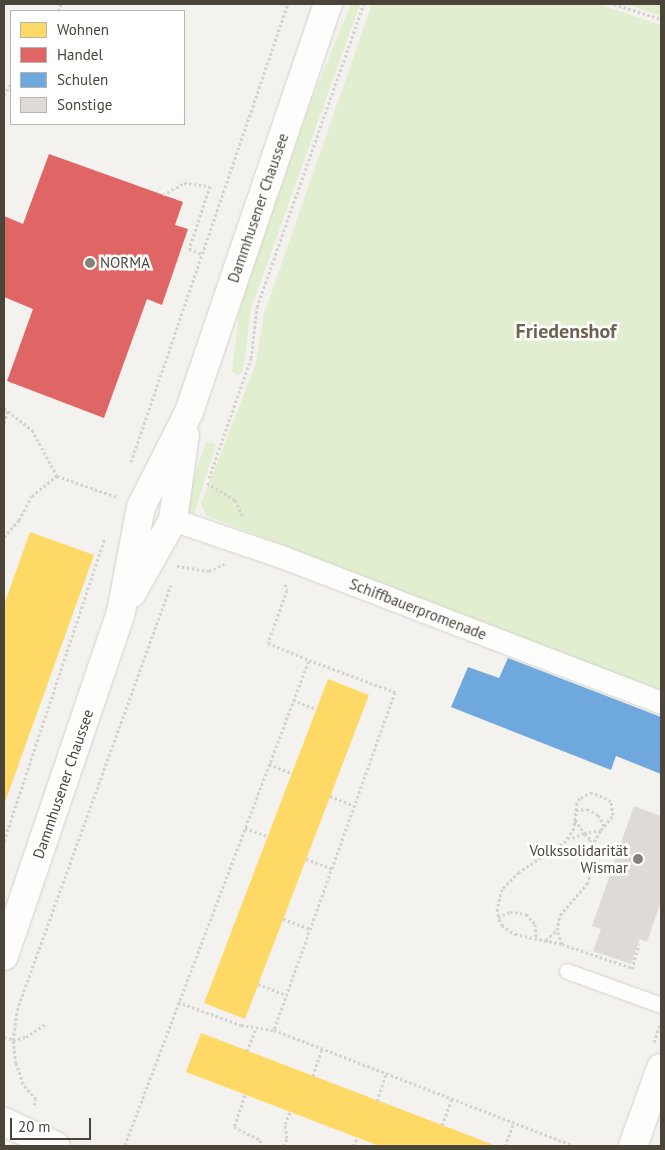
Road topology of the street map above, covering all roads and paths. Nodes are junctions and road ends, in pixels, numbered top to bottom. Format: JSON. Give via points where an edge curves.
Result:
{"nodes":[{"id":1,"x":288,"y":4,"type":"edge"},
{"id":2,"x":328,"y":4,"type":"edge"},
{"id":3,"x":364,"y":4,"type":"edge"},
{"id":4,"x":614,"y":4,"type":"edge"},
{"id":5,"x":661,"y":20,"type":"edge"},
{"id":6,"x":163,"y":195,"type":"dead end"},
{"id":7,"x":202,"y":254,"type":"junction"},
{"id":8,"x":4,"y":408,"type":"edge"},
{"id":9,"x":8,"y":410,"type":"junction"},
{"id":10,"x":189,"y":412,"type":"junction"},
{"id":11,"x":4,"y":423,"type":"edge"},
{"id":12,"x":128,"y":470,"type":"dead end"},
{"id":13,"x":57,"y":476,"type":"junction"},
{"id":14,"x":207,"y":483,"type":"junction"},
{"id":15,"x":122,"y":488,"type":"dead end"},
{"id":16,"x":125,"y":504,"type":"junction"},
{"id":17,"x":183,"y":523,"type":"junction"},
{"id":18,"x":106,"y":535,"type":"dead end"},
{"id":19,"x":4,"y":537,"type":"edge"},
{"id":20,"x":242,"y":542,"type":"junction"},
{"id":21,"x":279,"y":556,"type":"junction"},
{"id":22,"x":177,"y":566,"type":"junction"},
{"id":23,"x":121,"y":612,"type":"junction"},
{"id":24,"x":309,"y":660,"type":"junction"},
{"id":25,"x":294,"y":700,"type":"junction"},
{"id":26,"x":661,"y":703,"type":"edge"},
{"id":27,"x":316,"y":709,"type":"dead end"},
{"id":28,"x":269,"y":764,"type":"junction"},
{"id":29,"x":291,"y":773,"type":"dead end"},
{"id":30,"x":330,"y":796,"type":"dead end"},
{"id":31,"x":355,"y":806,"type":"junction"},
{"id":32,"x":575,"y":810,"type":"junction"},
{"id":33,"x":575,"y":820,"type":"junction"},
{"id":34,"x":245,"y":828,"type":"junction"},
{"id":35,"x":603,"y":828,"type":"junction"},
{"id":36,"x":584,"y":833,"type":"junction"},
{"id":37,"x":268,"y":836,"type":"dead end"},
{"id":38,"x":4,"y":841,"type":"edge"},
{"id":39,"x":566,"y":841,"type":"junction"},
{"id":40,"x":592,"y":847,"type":"junction"},
{"id":41,"x":306,"y":860,"type":"dead end"},
{"id":42,"x":333,"y":870,"type":"junction"},
{"id":43,"x":498,"y":917,"type":"junction"},
{"id":44,"x":283,"y":919,"type":"dead end"},
{"id":45,"x":311,"y":929,"type":"junction"},
{"id":46,"x":557,"y":930,"type":"junction"},
{"id":47,"x":536,"y":938,"type":"junction"},
{"id":48,"x":546,"y":940,"type":"junction"},
{"id":49,"x":562,"y":944,"type":"junction"},
{"id":50,"x":639,"y":944,"type":"dead end"},
{"id":51,"x":4,"y":956,"type":"edge"},
{"id":52,"x":567,"y":971,"type":"dead end"},
{"id":53,"x":258,"y":984,"type":"dead end"},
{"id":54,"x":287,"y":995,"type":"junction"},
{"id":55,"x":178,"y":1002,"type":"junction"},
{"id":56,"x":661,"y":1005,"type":"edge"},
{"id":57,"x":45,"y":1024,"type":"dead end"},
{"id":58,"x":256,"y":1029,"type":"junction"},
{"id":59,"x":274,"y":1030,"type":"junction"},
{"id":60,"x":4,"y":1037,"type":"edge"},
{"id":61,"x":14,"y":1040,"type":"junction"},
{"id":62,"x":322,"y":1048,"type":"junction"},
{"id":63,"x":247,"y":1051,"type":"dead end"},
{"id":64,"x":661,"y":1068,"type":"edge"},
{"id":65,"x":386,"y":1074,"type":"junction"},
{"id":66,"x":312,"y":1076,"type":"dead end"},
{"id":67,"x":246,"y":1095,"type":"dead end"},
{"id":68,"x":452,"y":1099,"type":"junction"},
{"id":69,"x":377,"y":1101,"type":"dead end"},
{"id":70,"x":655,"y":1107,"type":"edge"},
{"id":71,"x":290,"y":1112,"type":"dead end"},
{"id":72,"x":514,"y":1123,"type":"junction"},
{"id":73,"x":442,"y":1125,"type":"dead end"},
{"id":74,"x":13,"y":1126,"type":"edge"},
{"id":75,"x":357,"y":1138,"type":"dead end"},
{"id":76,"x":125,"y":1145,"type":"edge"},
{"id":77,"x":56,"y":1146,"type":"edge"},
{"id":78,"x":258,"y":1146,"type":"edge"},
{"id":79,"x":284,"y":1146,"type":"edge"},
{"id":80,"x":353,"y":1146,"type":"edge"},
{"id":81,"x":505,"y":1146,"type":"edge"},
{"id":82,"x":575,"y":1146,"type":"edge"},
{"id":83,"x":633,"y":1146,"type":"edge"}],
"edges":[{"from":1,"to":7,"type":"path"},
{"from":2,"to":10,"type":"street","name":"Dammhusener Chaussee"},
{"from":3,"to":14,"type":"path","via":[[257,307],[251,358]]},
{"from":4,"to":5,"type":"path"},
{"from":6,"to":7,"type":"path","via":[[184,184],[210,186],[189,249]]},
{"from":7,"to":12,"type":"path"},
{"from":8,"to":9,"type":"path"},
{"from":9,"to":11,"type":"path"},
{"from":9,"to":13,"type":"path","via":[[32,430]]},
{"from":10,"to":16,"type":"street","name":"Dammhusener Chaussee"},
{"from":10,"to":17,"type":"street","name":"Dammhusener Chaussee"},
{"from":13,"to":16,"type":"path"},
{"from":13,"to":19,"type":"path","via":[[32,496],[19,520]]},
{"from":14,"to":17,"type":"path"},
{"from":14,"to":20,"type":"path","via":[[235,500],[243,517]]},
{"from":15,"to":16,"type":"path"},
{"from":16,"to":23,"type":"street","name":"Dammhusener Chaussee"},
{"from":17,"to":20,"type":"street","name":"Schiffbauerpromenade"},
{"from":17,"to":22,"type":"path"},
{"from":17,"to":23,"type":"street","name":"Dammhusener Chaussee"},
{"from":18,"to":38,"type":"path"},
{"from":20,"to":21,"type":"street","name":"Schiffbauerpromenade"},
{"from":20,"to":22,"type":"path","via":[[224,564],[209,571]]},
{"from":21,"to":24,"type":"path","via":[[287,590],[268,643]]},
{"from":21,"to":26,"type":"street","name":"Schiffbauerpromenade"},
{"from":22,"to":61,"type":"path","via":[[17,1010]]},
{"from":23,"to":51,"type":"street","name":"Dammhusener Chaussee"},
{"from":24,"to":25,"type":"path"},
{"from":24,"to":31,"type":"path","via":[[395,692]]},
{"from":25,"to":27,"type":"path"},
{"from":25,"to":28,"type":"path"},
{"from":28,"to":29,"type":"path"},
{"from":28,"to":34,"type":"path"},
{"from":30,"to":31,"type":"path"},
{"from":31,"to":42,"type":"path"},
{"from":32,"to":33,"type":"path"},
{"from":32,"to":35,"type":"path","via":[[587,809],[598,814]]},
{"from":32,"to":35,"type":"path","via":[[584,795],[592,792],[606,797],[614,807],[613,816]]},
{"from":33,"to":36,"type":"path"},
{"from":33,"to":39,"type":"path"},
{"from":34,"to":37,"type":"path"},
{"from":34,"to":55,"type":"path"},
{"from":35,"to":36,"type":"path"},
{"from":35,"to":40,"type":"path"},
{"from":36,"to":39,"type":"path"},
{"from":36,"to":40,"type":"path"},
{"from":39,"to":43,"type":"path","via":[[508,880],[498,900]]},
{"from":40,"to":46,"type":"path","via":[[591,875],[560,915]]},
{"from":41,"to":42,"type":"path"},
{"from":42,"to":45,"type":"path"},
{"from":43,"to":47,"type":"path","via":[[508,930]]},
{"from":43,"to":47,"type":"path","via":[[510,912],[526,914],[535,924]]},
{"from":44,"to":45,"type":"path"},
{"from":45,"to":54,"type":"path"},
{"from":46,"to":48,"type":"path"},
{"from":46,"to":49,"type":"path"},
{"from":47,"to":48,"type":"path"},
{"from":48,"to":49,"type":"path"},
{"from":49,"to":50,"type":"path","via":[[632,968]]},
{"from":52,"to":56,"type":"lane"},
{"from":53,"to":54,"type":"path"},
{"from":54,"to":59,"type":"path"},
{"from":55,"to":58,"type":"path"},
{"from":55,"to":76,"type":"path"},
{"from":57,"to":61,"type":"path","via":[[33,1034]]},
{"from":58,"to":59,"type":"path"},
{"from":58,"to":63,"type":"path"},
{"from":59,"to":62,"type":"path"},
{"from":60,"to":61,"type":"path"},
{"from":61,"to":74,"type":"path","via":[[18,1073],[36,1099]]},
{"from":62,"to":65,"type":"path"},
{"from":62,"to":66,"type":"path"},
{"from":64,"to":70,"type":"street"},
{"from":65,"to":68,"type":"path"},
{"from":65,"to":69,"type":"path"},
{"from":67,"to":78,"type":"path","via":[[234,1127],[261,1140]]},
{"from":68,"to":72,"type":"path"},
{"from":68,"to":73,"type":"path"},
{"from":70,"to":83,"type":"street"},
{"from":71,"to":79,"type":"path","via":[[285,1124],[287,1138]]},
{"from":72,"to":81,"type":"path"},
{"from":72,"to":82,"type":"path"},
{"from":74,"to":77,"type":"street"},
{"from":75,"to":80,"type":"path"}]}
